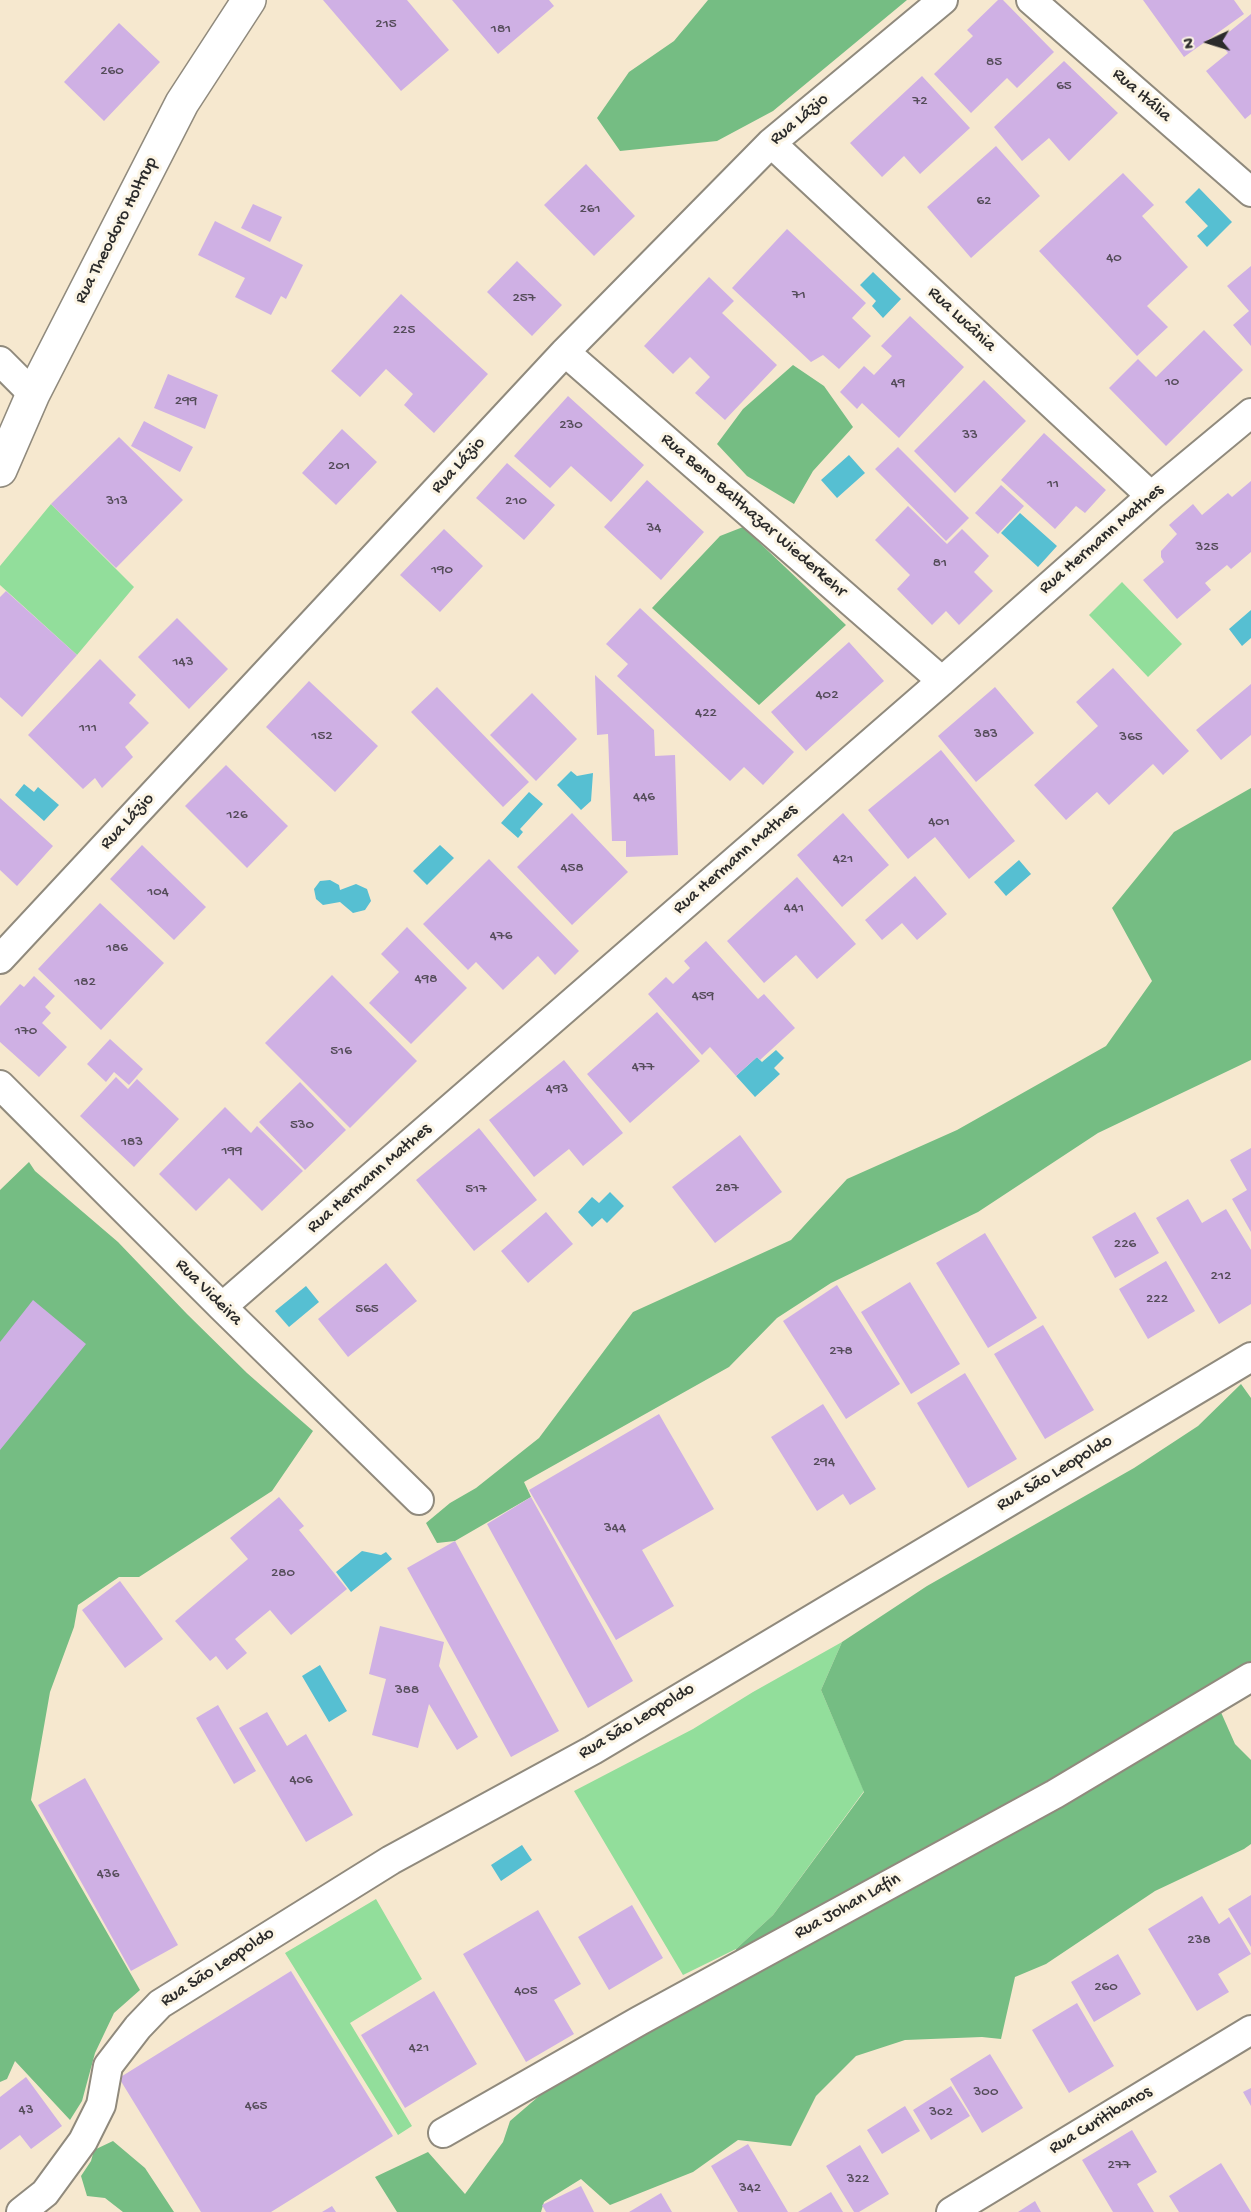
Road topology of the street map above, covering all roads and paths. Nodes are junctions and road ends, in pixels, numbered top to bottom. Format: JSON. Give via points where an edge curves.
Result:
{"nodes":[{"id":1,"x":944,"y":0,"type":"edge"},
{"id":2,"x":1031,"y":0,"type":"edge"},
{"id":3,"x":246,"y":1,"type":"edge"},
{"id":4,"x":771,"y":143,"type":"junction"},
{"id":5,"x":1251,"y":192,"type":"edge"},
{"id":6,"x":565,"y":352,"type":"junction"},
{"id":7,"x":0,"y":361,"type":"edge"},
{"id":8,"x":33,"y":394,"type":"junction"},
{"id":9,"x":1251,"y":413,"type":"edge"},
{"id":10,"x":0,"y":470,"type":"edge"},
{"id":11,"x":1151,"y":496,"type":"junction"},
{"id":12,"x":942,"y":681,"type":"junction"},
{"id":13,"x":0,"y":959,"type":"edge"},
{"id":14,"x":0,"y":1085,"type":"edge"},
{"id":15,"x":222,"y":1307,"type":"junction"},
{"id":16,"x":1251,"y":1357,"type":"edge"},
{"id":17,"x":419,"y":1500,"type":"dead end"},
{"id":18,"x":1251,"y":1677,"type":"edge"},
{"id":19,"x":1251,"y":2030,"type":"edge"},
{"id":20,"x":443,"y":2133,"type":"dead end"},
{"id":21,"x":21,"y":2212,"type":"edge"},
{"id":22,"x":951,"y":2212,"type":"edge"}],
"edges":[{"from":1,"to":4,"type":"street","name":"Rua Lázio"},
{"from":2,"to":5,"type":"street","name":"Rua Itália"},
{"from":3,"to":8,"type":"main road","name":"Rua Theodoro Holtrup","via":[[182,103]]},
{"from":4,"to":6,"type":"street","name":"Rua Lázio"},
{"from":4,"to":11,"type":"street","name":"Rua Lucânia"},
{"from":6,"to":12,"type":"street","name":"Rua Beno Balthazar Wiederkehr"},
{"from":6,"to":13,"type":"street","name":"Rua Lázio"},
{"from":7,"to":8,"type":"street"},
{"from":8,"to":10,"type":"main road","name":"Rua Theodoro Holtrup"},
{"from":9,"to":11,"type":"street","name":"Rua Hermann Mathes"},
{"from":11,"to":12,"type":"street","name":"Rua Hermann Mathes"},
{"from":12,"to":15,"type":"street","name":"Rua Hermann Mathes"},
{"from":14,"to":15,"type":"street","name":"Rua Videira"},
{"from":15,"to":17,"type":"street","name":"Rua Videira"},
{"from":16,"to":21,"type":"street","name":"Rua São Leopoldo","via":[[593,1750],[391,1860],[160,2004],[108,2066],[101,2105],[83,2141],[45,2193]]},
{"from":18,"to":20,"type":"street","name":"Rua Johan Lafin","via":[[1055,1794],[639,2021]]},
{"from":19,"to":22,"type":"street","name":"Rua Curitibanos"}]}
